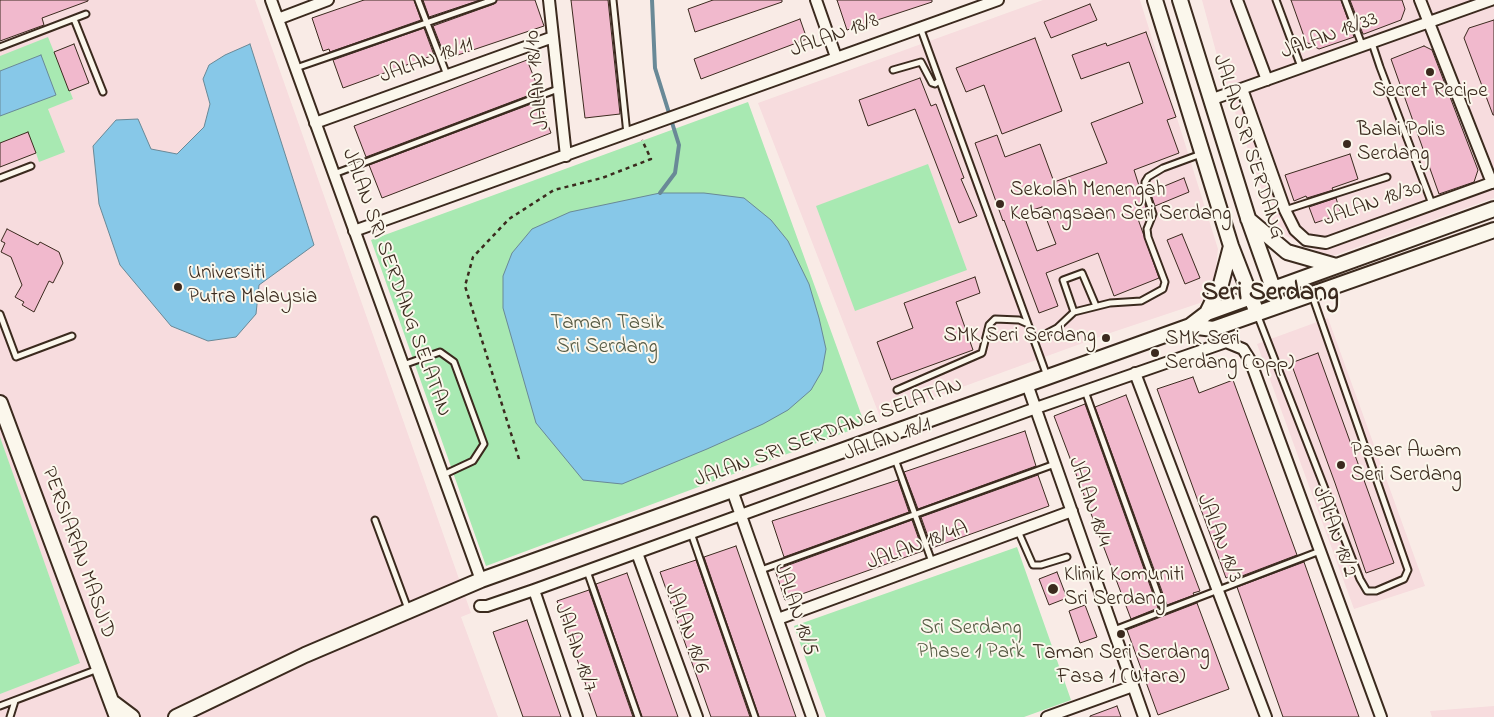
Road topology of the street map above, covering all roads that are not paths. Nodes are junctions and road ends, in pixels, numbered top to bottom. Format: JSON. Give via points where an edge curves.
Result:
{"nodes":[{"id":1,"x":271,"y":0,"type":"edge"},
{"id":2,"x":328,"y":0,"type":"edge"},
{"id":3,"x":418,"y":0,"type":"edge"},
{"id":4,"x":493,"y":0,"type":"edge"},
{"id":5,"x":549,"y":0,"type":"edge"},
{"id":6,"x":613,"y":0,"type":"edge"},
{"id":7,"x":816,"y":0,"type":"edge"},
{"id":8,"x":998,"y":0,"type":"edge"},
{"id":9,"x":1155,"y":0,"type":"edge"},
{"id":10,"x":1180,"y":0,"type":"edge"},
{"id":11,"x":1237,"y":0,"type":"edge"},
{"id":12,"x":1276,"y":0,"type":"edge"},
{"id":13,"x":1345,"y":0,"type":"edge"},
{"id":14,"x":1420,"y":0,"type":"edge"},
{"id":15,"x":1491,"y":0,"type":"edge"},
{"id":16,"x":303,"y":4,"type":"edge"},
{"id":17,"x":86,"y":14,"type":"dead end"},
{"id":18,"x":74,"y":19,"type":"junction"},
{"id":19,"x":278,"y":19,"type":"junction"},
{"id":20,"x":1428,"y":22,"type":"junction"},
{"id":21,"x":427,"y":23,"type":"junction"},
{"id":22,"x":920,"y":27,"type":"junction"},
{"id":23,"x":553,"y":37,"type":"junction"},
{"id":24,"x":1372,"y":42,"type":"junction"},
{"id":25,"x":1362,"y":45,"type":"junction"},
{"id":26,"x":0,"y":47,"type":"edge"},
{"id":27,"x":836,"y":57,"type":"junction"},
{"id":28,"x":1301,"y":67,"type":"junction"},
{"id":29,"x":295,"y":68,"type":"junction"},
{"id":30,"x":893,"y":70,"type":"dead end"},
{"id":31,"x":447,"y":75,"type":"junction"},
{"id":32,"x":1267,"y":80,"type":"junction"},
{"id":33,"x":939,"y":81,"type":"junction"},
{"id":34,"x":558,"y":89,"type":"junction"},
{"id":35,"x":1242,"y":89,"type":"junction"},
{"id":36,"x":103,"y":92,"type":"dead end"},
{"id":37,"x":1210,"y":100,"type":"junction"},
{"id":38,"x":315,"y":123,"type":"junction"},
{"id":39,"x":637,"y":130,"type":"junction"},
{"id":40,"x":1203,"y":153,"type":"junction"},
{"id":41,"x":566,"y":156,"type":"junction"},
{"id":42,"x":31,"y":166,"type":"dead end"},
{"id":43,"x":334,"y":174,"type":"junction"},
{"id":44,"x":1387,"y":176,"type":"dead end"},
{"id":45,"x":0,"y":178,"type":"edge"},
{"id":46,"x":1493,"y":183,"type":"edge"},
{"id":47,"x":1432,"y":204,"type":"junction"},
{"id":48,"x":1494,"y":209,"type":"edge"},
{"id":49,"x":1285,"y":210,"type":"junction"},
{"id":50,"x":1248,"y":218,"type":"junction"},
{"id":51,"x":1494,"y":230,"type":"edge"},
{"id":52,"x":354,"y":231,"type":"junction"},
{"id":53,"x":1231,"y":246,"type":"junction"},
{"id":54,"x":1336,"y":266,"type":"junction"},
{"id":55,"x":1273,"y":289,"type":"junction"},
{"id":56,"x":1311,"y":294,"type":"junction"},
{"id":57,"x":1251,"y":297,"type":"junction"},
{"id":58,"x":1279,"y":305,"type":"junction"},
{"id":59,"x":1096,"y":306,"type":"junction"},
{"id":60,"x":1074,"y":312,"type":"junction"},
{"id":61,"x":1207,"y":313,"type":"junction"},
{"id":62,"x":1257,"y":313,"type":"junction"},
{"id":63,"x":0,"y":314,"type":"edge"},
{"id":64,"x":1028,"y":324,"type":"junction"},
{"id":65,"x":1190,"y":326,"type":"junction"},
{"id":66,"x":72,"y":336,"type":"dead end"},
{"id":67,"x":1034,"y":340,"type":"junction"},
{"id":68,"x":1250,"y":360,"type":"joint"},
{"id":69,"x":403,"y":365,"type":"junction"},
{"id":70,"x":1135,"y":374,"type":"junction"},
{"id":71,"x":1047,"y":377,"type":"junction"},
{"id":72,"x":1027,"y":384,"type":"junction"},
{"id":73,"x":897,"y":390,"type":"dead end"},
{"id":74,"x":1085,"y":391,"type":"junction"},
{"id":75,"x":0,"y":403,"type":"edge"},
{"id":76,"x":1036,"y":408,"type":"junction"},
{"id":77,"x":895,"y":459,"type":"junction"},
{"id":78,"x":1055,"y":464,"type":"junction"},
{"id":79,"x":443,"y":475,"type":"junction"},
{"id":80,"x":732,"y":490,"type":"junction"},
{"id":81,"x":1072,"y":511,"type":"junction"},
{"id":82,"x":741,"y":515,"type":"junction"},
{"id":83,"x":915,"y":515,"type":"junction"},
{"id":84,"x":375,"y":520,"type":"dead end"},
{"id":85,"x":1018,"y":531,"type":"junction"},
{"id":86,"x":691,"y":533,"type":"junction"},
{"id":87,"x":1320,"y":551,"type":"junction"},
{"id":88,"x":637,"y":553,"type":"junction"},
{"id":89,"x":1067,"y":557,"type":"dead end"},
{"id":90,"x":932,"y":562,"type":"junction"},
{"id":91,"x":761,"y":570,"type":"junction"},
{"id":92,"x":587,"y":571,"type":"junction"},
{"id":93,"x":480,"y":580,"type":"junction"},
{"id":94,"x":534,"y":590,"type":"junction"},
{"id":95,"x":1218,"y":591,"type":"junction"},
{"id":96,"x":480,"y":606,"type":"dead end"},
{"id":97,"x":1164,"y":611,"type":"junction"},
{"id":98,"x":409,"y":612,"type":"junction"},
{"id":99,"x":778,"y":619,"type":"junction"},
{"id":100,"x":1114,"y":630,"type":"junction"},
{"id":101,"x":99,"y":668,"type":"junction"},
{"id":102,"x":1133,"y":686,"type":"junction"},
{"id":103,"x":15,"y":701,"type":"junction"},
{"id":104,"x":111,"y":701,"type":"junction"},
{"id":105,"x":0,"y":706,"type":"edge"},
{"id":106,"x":10,"y":717,"type":"edge"},
{"id":107,"x":117,"y":717,"type":"edge"},
{"id":108,"x":132,"y":717,"type":"edge"},
{"id":109,"x":176,"y":717,"type":"edge"},
{"id":110,"x":578,"y":717,"type":"edge"},
{"id":111,"x":638,"y":717,"type":"edge"},
{"id":112,"x":697,"y":717,"type":"edge"},
{"id":113,"x":755,"y":717,"type":"edge"},
{"id":114,"x":812,"y":717,"type":"edge"},
{"id":115,"x":1047,"y":717,"type":"edge"},
{"id":116,"x":1144,"y":717,"type":"edge"},
{"id":117,"x":1266,"y":717,"type":"edge"},
{"id":118,"x":1381,"y":717,"type":"edge"}],
"edges":[{"from":1,"to":19,"type":"street","name":"JALAN SRI SERDANG SELATAN"},
{"from":2,"to":16,"type":"street"},
{"from":3,"to":21,"type":"lane"},
{"from":4,"to":21,"type":"lane"},
{"from":5,"to":23,"type":"street","name":"JALAN 18/10"},
{"from":6,"to":39,"type":"lane"},
{"from":7,"to":27,"type":"street"},
{"from":8,"to":22,"type":"street","name":"JALAN 18/8"},
{"from":9,"to":40,"type":"street","name":"JALAN SRI SERDANG"},
{"from":10,"to":37,"type":"street","name":"JALAN SRI SERDANG"},
{"from":11,"to":32,"type":"street"},
{"from":12,"to":28,"type":"lane"},
{"from":13,"to":25,"type":"lane"},
{"from":14,"to":20,"type":"street"},
{"from":15,"to":20,"type":"street","name":"JALAN 18/33"},
{"from":16,"to":19,"type":"street"},
{"from":17,"to":18,"type":"lane"},
{"from":18,"to":26,"type":"lane"},
{"from":18,"to":36,"type":"lane"},
{"from":19,"to":29,"type":"street","name":"JALAN SRI SERDANG SELATAN"},
{"from":20,"to":24,"type":"street","name":"JALAN 18/33"},
{"from":20,"to":46,"type":"street"},
{"from":21,"to":29,"type":"lane"},
{"from":21,"to":31,"type":"lane"},
{"from":22,"to":27,"type":"street","name":"JALAN 18/8"},
{"from":22,"to":33,"type":"lane"},
{"from":23,"to":31,"type":"street","name":"JALAN 18/11"},
{"from":23,"to":34,"type":"street","name":"JALAN 18/10"},
{"from":24,"to":25,"type":"street","name":"JALAN 18/33"},
{"from":24,"to":47,"type":"lane"},
{"from":25,"to":28,"type":"street","name":"JALAN 18/33"},
{"from":27,"to":39,"type":"street","name":"JALAN 18/8"},
{"from":28,"to":32,"type":"street","name":"JALAN 18/33"},
{"from":29,"to":38,"type":"street","name":"JALAN SRI SERDANG SELATAN"},
{"from":30,"to":33,"type":"lane","via":[[921,62],[932,84]]},
{"from":31,"to":38,"type":"street","name":"JALAN 18/11"},
{"from":32,"to":35,"type":"street","name":"JALAN 18/33"},
{"from":33,"to":64,"type":"lane"},
{"from":34,"to":41,"type":"street","name":"JALAN 18/10"},
{"from":34,"to":43,"type":"lane"},
{"from":35,"to":37,"type":"street","name":"JALAN 18/33"},
{"from":35,"to":49,"type":"street","name":"JALAN 18/30"},
{"from":37,"to":50,"type":"street","name":"JALAN SRI SERDANG"},
{"from":38,"to":43,"type":"street","name":"JALAN SRI SERDANG SELATAN"},
{"from":39,"to":41,"type":"street","name":"JALAN 18/8"},
{"from":40,"to":53,"type":"street","name":"JALAN SRI SERDANG"},
{"from":40,"to":59,"type":"lane","via":[[1163,168],[1148,176],[1145,182],[1153,214],[1147,229],[1148,237],[1165,282],[1163,289],[1141,301]]},
{"from":41,"to":52,"type":"street","name":"JALAN 18/8"},
{"from":42,"to":45,"type":"lane"},
{"from":43,"to":52,"type":"street","name":"JALAN SRI SERDANG SELATAN"},
{"from":44,"to":49,"type":"lane"},
{"from":46,"to":47,"type":"street","name":"JALAN 18/30"},
{"from":47,"to":49,"type":"street","name":"JALAN 18/30","via":[[1326,243],[1306,240],[1295,230]]},
{"from":48,"to":54,"type":"street","name":"JALAN SRI SERDANG SELATAN"},
{"from":50,"to":54,"type":"street","via":[[1287,252]]},
{"from":50,"to":55,"type":"street","name":"JALAN SRI SERDANG"},
{"from":51,"to":56,"type":"street","name":"JALAN SRI SERDANG SELATAN"},
{"from":52,"to":69,"type":"street","name":"JALAN SRI SERDANG SELATAN"},
{"from":53,"to":57,"type":"street","name":"JALAN SRI SERDANG"},
{"from":53,"to":61,"type":"street","via":[[1221,284]]},
{"from":54,"to":55,"type":"street","name":"JALAN SRI SERDANG SELATAN"},
{"from":55,"to":57,"type":"street","name":"JALAN SRI SERDANG SELATAN"},
{"from":55,"to":58,"type":"street","name":"JALAN SRI SERDANG"},
{"from":56,"to":58,"type":"street","name":"JALAN SRI SERDANG SELATAN"},
{"from":56,"to":62,"type":"lane","via":[[1408,570],[1404,579],[1376,591],[1367,591],[1360,579]]},
{"from":57,"to":61,"type":"street","name":"JALAN SRI SERDANG SELATAN"},
{"from":57,"to":62,"type":"street","name":"JALAN SRI SERDANG"},
{"from":58,"to":62,"type":"street","name":"JALAN SRI SERDANG SELATAN"},
{"from":59,"to":60,"type":"lane"},
{"from":59,"to":60,"type":"lane","via":[[1082,273],[1063,280]]},
{"from":60,"to":67,"type":"lane","via":[[1057,328]]},
{"from":61,"to":65,"type":"street","name":"JALAN SRI SERDANG SELATAN"},
{"from":62,"to":65,"type":"street","name":"JALAN SRI SERDANG SELATAN","via":[[1213,329]]},
{"from":63,"to":66,"type":"lane","via":[[16,357]]},
{"from":64,"to":67,"type":"lane"},
{"from":64,"to":73,"type":"lane","via":[[1019,320],[996,319],[989,325],[982,353]]},
{"from":65,"to":71,"type":"street","name":"JALAN SRI SERDANG SELATAN"},
{"from":67,"to":71,"type":"lane"},
{"from":68,"to":70,"type":"street","name":"JALAN 18/1","via":[[1243,349],[1226,342]]},
{"from":68,"to":87,"type":"street","name":"JALAN 18/2"},
{"from":69,"to":79,"type":"street","name":"JALAN SRI SERDANG SELATAN"},
{"from":69,"to":79,"type":"lane","via":[[440,352],[454,362],[484,444],[473,461]]},
{"from":70,"to":74,"type":"street","name":"JALAN 18/1"},
{"from":70,"to":95,"type":"street","name":"JALAN 18/3"},
{"from":71,"to":72,"type":"street","name":"JALAN SRI SERDANG SELATAN"},
{"from":72,"to":76,"type":"street","name":"JALAN 18/4"},
{"from":72,"to":80,"type":"street","name":"JALAN SRI SERDANG SELATAN"},
{"from":74,"to":76,"type":"street","name":"JALAN 18/1"},
{"from":74,"to":97,"type":"lane"},
{"from":75,"to":101,"type":"street","name":"PERSIARAN MASJID"},
{"from":76,"to":77,"type":"street","name":"JALAN 18/1"},
{"from":76,"to":78,"type":"street","name":"JALAN 18/4"},
{"from":77,"to":82,"type":"street","name":"JALAN 18/1"},
{"from":77,"to":83,"type":"lane"},
{"from":78,"to":81,"type":"street","name":"JALAN 18/4"},
{"from":78,"to":83,"type":"lane"},
{"from":79,"to":93,"type":"street","name":"JALAN SRI SERDANG SELATAN"},
{"from":80,"to":82,"type":"street","name":"JALAN 18/5"},
{"from":80,"to":93,"type":"street","name":"JALAN SRI SERDANG SELATAN"},
{"from":81,"to":85,"type":"street","name":"JALAN 18/4A"},
{"from":81,"to":100,"type":"street","name":"JALAN 18/4"},
{"from":82,"to":86,"type":"street","name":"JALAN 18/1"},
{"from":82,"to":91,"type":"street","name":"JALAN 18/5"},
{"from":83,"to":90,"type":"lane"},
{"from":83,"to":91,"type":"lane"},
{"from":84,"to":98,"type":"lane"},
{"from":85,"to":89,"type":"lane","via":[[1033,565]]},
{"from":85,"to":90,"type":"street","name":"JALAN 18/4A"},
{"from":86,"to":88,"type":"street","name":"JALAN 18/1"},
{"from":86,"to":113,"type":"lane"},
{"from":87,"to":95,"type":"lane"},
{"from":87,"to":118,"type":"street","name":"JALAN 18/2"},
{"from":88,"to":92,"type":"street","name":"JALAN 18/1"},
{"from":88,"to":112,"type":"street","name":"JALAN 18/6"},
{"from":90,"to":99,"type":"street","name":"JALAN 18/4A"},
{"from":91,"to":99,"type":"street","name":"JALAN 18/5"},
{"from":92,"to":94,"type":"street","name":"JALAN 18/1"},
{"from":92,"to":111,"type":"lane"},
{"from":93,"to":98,"type":"street","name":"JALAN SRI SERDANG SELATAN"},
{"from":94,"to":96,"type":"street","name":"JALAN 18/1"},
{"from":94,"to":110,"type":"street","name":"JALAN 18/7"},
{"from":95,"to":97,"type":"lane"},
{"from":95,"to":117,"type":"street","name":"JALAN 18/3"},
{"from":97,"to":100,"type":"lane"},
{"from":98,"to":109,"type":"street","name":"JALAN SRI SERDANG SELATAN","via":[[306,655]]},
{"from":99,"to":114,"type":"street","name":"JALAN 18/5"},
{"from":100,"to":102,"type":"street","name":"JALAN 18/4"},
{"from":101,"to":103,"type":"lane"},
{"from":101,"to":104,"type":"street","name":"PERSIARAN MASJID"},
{"from":102,"to":115,"type":"street"},
{"from":102,"to":116,"type":"street","name":"JALAN 18/4"},
{"from":103,"to":105,"type":"lane"},
{"from":103,"to":106,"type":"lane"},
{"from":104,"to":107,"type":"street","name":"PERSIARAN MASJID"},
{"from":104,"to":108,"type":"street"}]}
